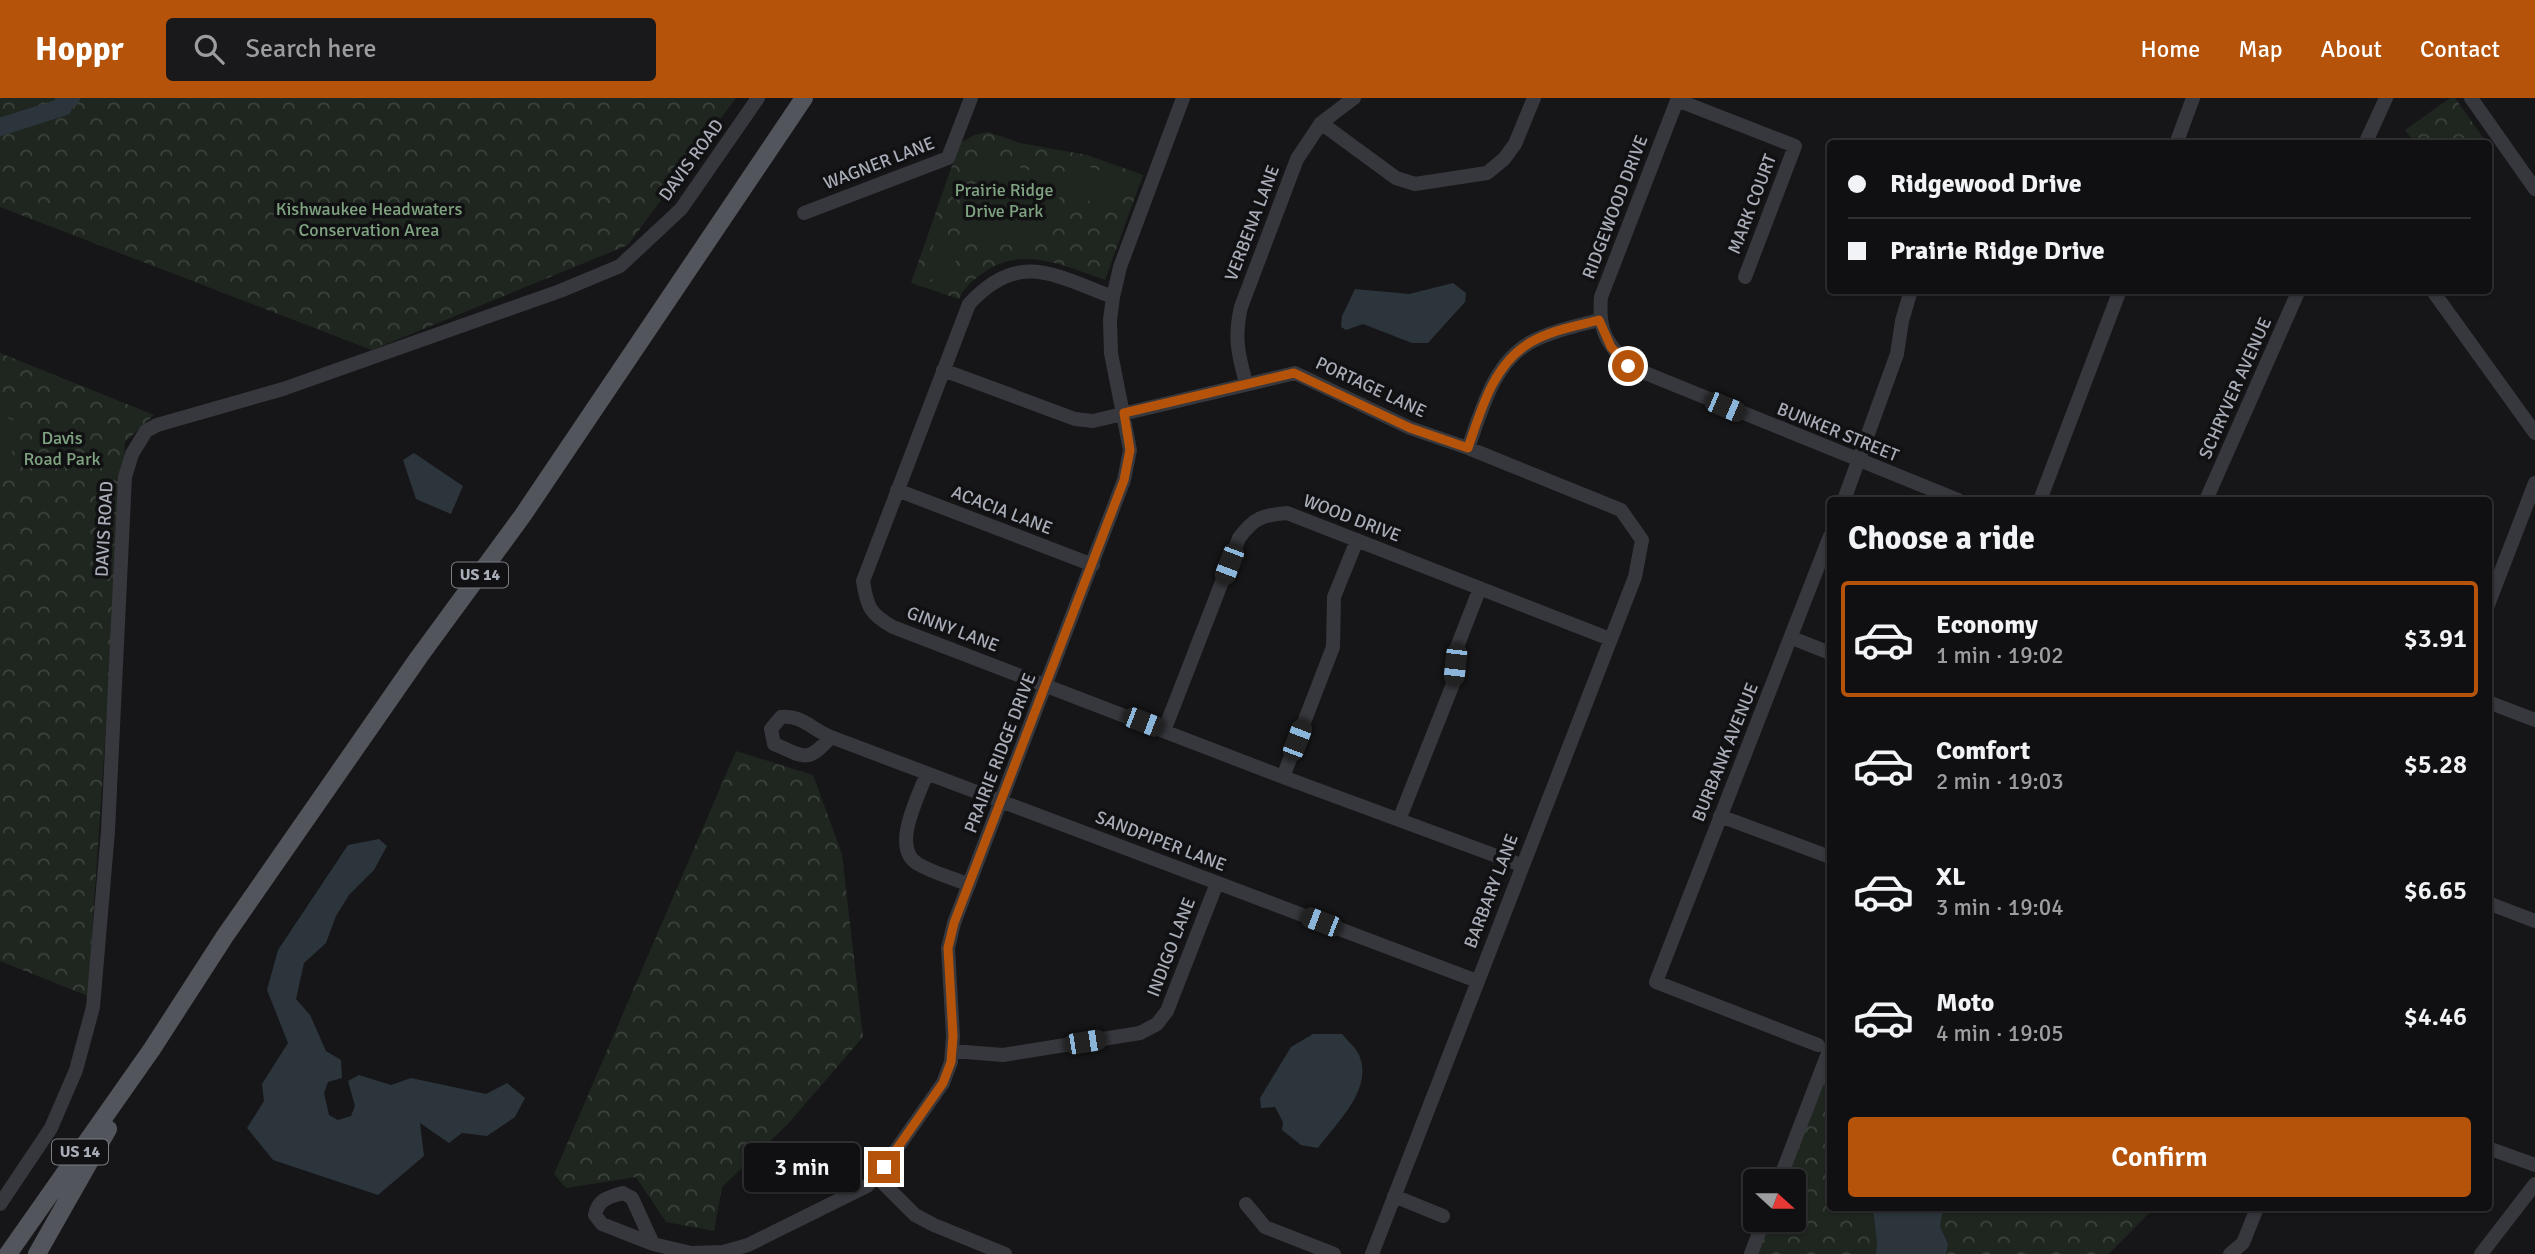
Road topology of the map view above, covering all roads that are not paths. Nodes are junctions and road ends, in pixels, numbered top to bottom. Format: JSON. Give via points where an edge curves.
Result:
{"nodes":[{"id":1,"x":758,"y":98,"type":"edge"},
{"id":2,"x":804,"y":98,"type":"edge"},
{"id":3,"x":971,"y":98,"type":"edge"},
{"id":4,"x":1183,"y":98,"type":"edge"},
{"id":5,"x":1354,"y":98,"type":"edge"},
{"id":6,"x":1534,"y":98,"type":"edge"},
{"id":7,"x":2193,"y":98,"type":"edge"},
{"id":8,"x":2386,"y":98,"type":"edge"},
{"id":9,"x":2471,"y":98,"type":"edge"},
{"id":10,"x":1678,"y":99,"type":"edge"},
{"id":11,"x":1321,"y":123,"type":"junction"},
{"id":12,"x":2177,"y":140,"type":"edge"},
{"id":13,"x":2367,"y":140,"type":"edge"},
{"id":14,"x":2535,"y":189,"type":"edge"},
{"id":15,"x":804,"y":213,"type":"dead end"},
{"id":16,"x":1745,"y":277,"type":"dead end"},
{"id":17,"x":1910,"y":294,"type":"edge"},
{"id":18,"x":2118,"y":294,"type":"edge"},
{"id":19,"x":2297,"y":294,"type":"edge"},
{"id":20,"x":2434,"y":294,"type":"edge"},
{"id":21,"x":1113,"y":297,"type":"junction"},
{"id":22,"x":1599,"y":320,"type":"junction"},
{"id":23,"x":943,"y":370,"type":"junction"},
{"id":24,"x":1245,"y":383,"type":"junction"},
{"id":25,"x":1124,"y":413,"type":"junction"},
{"id":26,"x":2535,"y":433,"type":"edge"},
{"id":27,"x":1468,"y":448,"type":"junction"},
{"id":28,"x":1859,"y":462,"type":"junction"},
{"id":29,"x":2535,"y":483,"type":"edge"},
{"id":30,"x":897,"y":490,"type":"junction"},
{"id":31,"x":1845,"y":497,"type":"edge"},
{"id":32,"x":1950,"y":497,"type":"edge"},
{"id":33,"x":2041,"y":497,"type":"edge"},
{"id":34,"x":2207,"y":497,"type":"edge"},
{"id":35,"x":1357,"y":540,"type":"junction"},
{"id":36,"x":1642,"y":540,"type":"joint"},
{"id":37,"x":1827,"y":544,"type":"edge"},
{"id":38,"x":1093,"y":565,"type":"junction"},
{"id":39,"x":1480,"y":589,"type":"junction"},
{"id":40,"x":2492,"y":595,"type":"edge"},
{"id":41,"x":1792,"y":638,"type":"junction"},
{"id":42,"x":1610,"y":639,"type":"junction"},
{"id":43,"x":1827,"y":652,"type":"edge"},
{"id":44,"x":1047,"y":686,"type":"junction"},
{"id":45,"x":2492,"y":704,"type":"edge"},
{"id":46,"x":2535,"y":720,"type":"edge"},
{"id":47,"x":1164,"y":730,"type":"junction"},
{"id":48,"x":831,"y":737,"type":"dead end"},
{"id":49,"x":928,"y":773,"type":"junction"},
{"id":50,"x":1283,"y":777,"type":"junction"},
{"id":51,"x":1002,"y":801,"type":"junction"},
{"id":52,"x":1720,"y":816,"type":"junction"},
{"id":53,"x":1399,"y":820,"type":"junction"},
{"id":54,"x":1827,"y":856,"type":"edge"},
{"id":55,"x":1521,"y":866,"type":"junction"},
{"id":56,"x":1217,"y":883,"type":"junction"},
{"id":57,"x":969,"y":885,"type":"junction"},
{"id":58,"x":2492,"y":904,"type":"edge"},
{"id":59,"x":2534,"y":917,"type":"edge"},
{"id":60,"x":1477,"y":981,"type":"junction"},
{"id":61,"x":1824,"y":1046,"type":"edge"},
{"id":62,"x":152,"y":1049,"type":"junction"},
{"id":63,"x":952,"y":1051,"type":"junction"},
{"id":64,"x":2492,"y":1149,"type":"edge"},
{"id":65,"x":2535,"y":1165,"type":"edge"},
{"id":66,"x":1783,"y":1169,"type":"edge"},
{"id":67,"x":876,"y":1177,"type":"junction"},
{"id":68,"x":2535,"y":1184,"type":"edge"},
{"id":69,"x":1394,"y":1196,"type":"junction"},
{"id":70,"x":1246,"y":1204,"type":"dead end"},
{"id":71,"x":0,"y":1205,"type":"edge"},
{"id":72,"x":2256,"y":1211,"type":"edge"},
{"id":73,"x":1443,"y":1216,"type":"dead end"},
{"id":74,"x":1759,"y":1232,"type":"edge"},
{"id":75,"x":653,"y":1244,"type":"dead end"},
{"id":76,"x":8,"y":1254,"type":"edge"},
{"id":77,"x":37,"y":1254,"type":"edge"},
{"id":78,"x":1005,"y":1254,"type":"edge"},
{"id":79,"x":1334,"y":1254,"type":"edge"},
{"id":80,"x":1372,"y":1254,"type":"edge"},
{"id":81,"x":1751,"y":1254,"type":"edge"},
{"id":82,"x":2230,"y":1254,"type":"edge"},
{"id":83,"x":2481,"y":1254,"type":"edge"}],
"edges":[{"from":1,"to":71,"type":"street","name":"DAVIS ROAD","via":[[681,209],[620,265],[284,390],[177,418],[146,431],[125,477],[108,831],[93,1007],[76,1070],[56,1119]]},
{"from":2,"to":62,"type":"main road","number":"US 14","via":[[523,515],[240,914]]},
{"from":3,"to":15,"type":"street","name":"WAGNER LANE","via":[[948,158]]},
{"from":4,"to":21,"type":"street","name":"PRAIRIE RIDGE DRIVE"},
{"from":5,"to":11,"type":"street","name":"VERBENA LANE"},
{"from":6,"to":11,"type":"street","via":[[1515,144],[1487,173],[1415,184],[1396,178]]},
{"from":7,"to":12,"type":"street"},
{"from":8,"to":13,"type":"street"},
{"from":9,"to":14,"type":"street"},
{"from":10,"to":16,"type":"street","name":"MARK COURT","via":[[1794,146]]},
{"from":10,"to":22,"type":"street","name":"RIDGEWOOD DRIVE","via":[[1610,270]]},
{"from":11,"to":24,"type":"street","name":"VERBENA LANE","via":[[1297,159],[1241,307],[1236,346]]},
{"from":17,"to":28,"type":"street","via":[[1897,354]]},
{"from":18,"to":33,"type":"street"},
{"from":19,"to":34,"type":"street","name":"SCHRYVER AVENUE"},
{"from":20,"to":26,"type":"street"},
{"from":21,"to":23,"type":"street","name":"GINNY LANE","via":[[1048,273],[1024,270],[1001,276],[985,285],[969,304]]},
{"from":21,"to":25,"type":"street","name":"PRAIRIE RIDGE DRIVE","via":[[1111,353]]},
{"from":22,"to":27,"type":"street","via":[[1529,343],[1508,362],[1489,390]]},
{"from":22,"to":28,"type":"street","name":"BUNKER STREET","via":[[1611,347],[1628,366]]},
{"from":23,"to":25,"type":"street","name":"PORTAGE LANE","via":[[1075,419],[1093,421]]},
{"from":23,"to":30,"type":"street","name":"GINNY LANE"},
{"from":24,"to":25,"type":"street","name":"PORTAGE LANE"},
{"from":24,"to":27,"type":"street","name":"PORTAGE LANE","via":[[1294,373],[1410,428]]},
{"from":25,"to":38,"type":"street","name":"PRAIRIE RIDGE DRIVE","via":[[1130,450],[1124,480]]},
{"from":27,"to":36,"type":"street","name":"PORTAGE LANE","via":[[1621,510]]},
{"from":28,"to":31,"type":"street"},
{"from":28,"to":32,"type":"street","name":"BUNKER STREET"},
{"from":29,"to":40,"type":"street"},
{"from":30,"to":38,"type":"street","name":"ACACIA LANE"},
{"from":30,"to":44,"type":"street","name":"GINNY LANE","via":[[863,581],[867,605],[878,619],[893,627]]},
{"from":35,"to":39,"type":"street","name":"WOOD DRIVE"},
{"from":35,"to":47,"type":"street","name":"WOOD DRIVE","via":[[1287,513],[1268,514],[1251,522],[1239,538]]},
{"from":35,"to":50,"type":"street","via":[[1334,597],[1333,647]]},
{"from":36,"to":42,"type":"street","name":"BARBARY LANE","via":[[1635,577]]},
{"from":37,"to":41,"type":"street","name":"BURBANK AVENUE"},
{"from":38,"to":44,"type":"street","name":"PRAIRIE RIDGE DRIVE"},
{"from":39,"to":42,"type":"street","name":"WOOD DRIVE"},
{"from":39,"to":53,"type":"street","via":[[1457,647],[1453,684]]},
{"from":41,"to":43,"type":"street"},
{"from":41,"to":52,"type":"street","name":"BURBANK AVENUE"},
{"from":42,"to":55,"type":"street","name":"BARBARY LANE"},
{"from":44,"to":47,"type":"street","name":"GINNY LANE"},
{"from":44,"to":51,"type":"street","name":"PRAIRIE RIDGE DRIVE"},
{"from":45,"to":46,"type":"street"},
{"from":47,"to":50,"type":"street","name":"GINNY LANE"},
{"from":48,"to":49,"type":"street","name":"SANDPIPER LANE"},
{"from":49,"to":51,"type":"street","name":"SANDPIPER LANE"},
{"from":49,"to":57,"type":"street","via":[[907,830],[909,855],[916,863]]},
{"from":50,"to":53,"type":"street","name":"GINNY LANE"},
{"from":51,"to":56,"type":"street","name":"SANDPIPER LANE"},
{"from":51,"to":57,"type":"street","name":"PRAIRIE RIDGE DRIVE"},
{"from":52,"to":54,"type":"street"},
{"from":52,"to":61,"type":"street","name":"BURBANK AVENUE","via":[[1656,982]]},
{"from":53,"to":55,"type":"street","name":"GINNY LANE"},
{"from":55,"to":60,"type":"street","name":"BARBARY LANE"},
{"from":56,"to":60,"type":"street","name":"SANDPIPER LANE"},
{"from":56,"to":63,"type":"street","name":"INDIGO LANE","via":[[1167,1011],[1157,1024],[1140,1033],[1003,1055]]},
{"from":57,"to":63,"type":"street","name":"PRAIRIE RIDGE DRIVE","via":[[948,948]]},
{"from":58,"to":59,"type":"street"},
{"from":60,"to":69,"type":"street","name":"BARBARY LANE"},
{"from":61,"to":66,"type":"street"},
{"from":62,"to":76,"type":"main road","number":"US 14"},
{"from":62,"to":77,"type":"main road","number":"US 14"},
{"from":63,"to":67,"type":"street","name":"PRAIRIE RIDGE DRIVE","via":[[943,1083]]},
{"from":64,"to":65,"type":"street"},
{"from":67,"to":75,"type":"street","name":"PRAIRIE RIDGE DRIVE","via":[[867,1186],[748,1245],[691,1253]]},
{"from":67,"to":78,"type":"street","via":[[915,1215]]},
{"from":68,"to":83,"type":"street"},
{"from":69,"to":73,"type":"street"},
{"from":69,"to":80,"type":"street","name":"BARBARY LANE"},
{"from":70,"to":79,"type":"street","via":[[1265,1227]]},
{"from":72,"to":82,"type":"street","via":[[2244,1242]]},
{"from":74,"to":81,"type":"street"}]}
